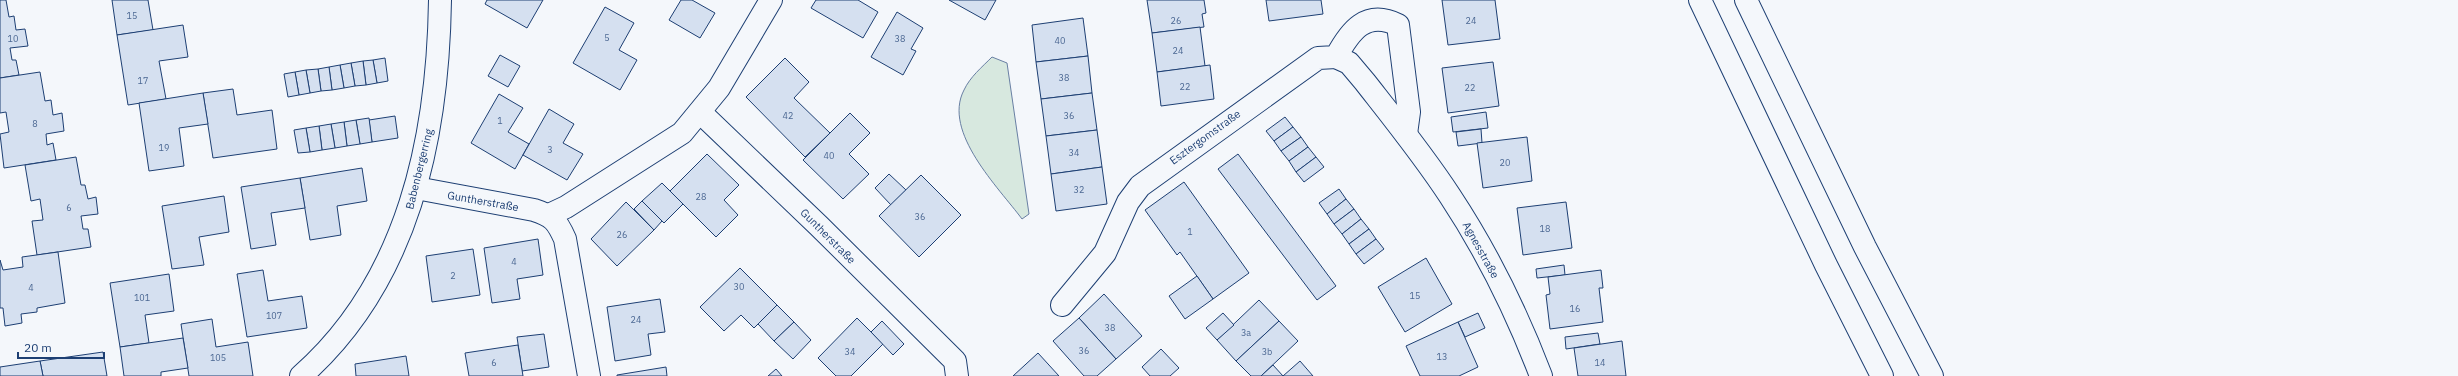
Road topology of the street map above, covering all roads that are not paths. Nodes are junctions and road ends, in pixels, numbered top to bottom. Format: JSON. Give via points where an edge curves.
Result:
{"nodes":[{"id":1,"x":440,"y":0,"type":"edge"},
{"id":2,"x":771,"y":0,"type":"edge"},
{"id":3,"x":1700,"y":0,"type":"edge"},
{"id":4,"x":1746,"y":0,"type":"edge"},
{"id":5,"x":1336,"y":57,"type":"junction"},
{"id":6,"x":701,"y":113,"type":"junction"},
{"id":7,"x":1406,"y":134,"type":"junction"},
{"id":8,"x":416,"y":188,"type":"junction"},
{"id":9,"x":549,"y":215,"type":"junction"},
{"id":10,"x":1062,"y":305,"type":"dead end"},
{"id":11,"x":956,"y":368,"type":"edge"},
{"id":12,"x":301,"y":376,"type":"edge"},
{"id":13,"x":589,"y":376,"type":"edge"},
{"id":14,"x":1541,"y":376,"type":"edge"},
{"id":15,"x":1882,"y":376,"type":"edge"},
{"id":16,"x":1932,"y":376,"type":"edge"}],
"edges":[{"from":1,"to":8,"type":"street","name":"Babenbergerring","via":[[435,91]]},
{"from":2,"to":6,"type":"street","via":[[719,88]]},
{"from":3,"to":15,"type":"street","via":[[1822,258]]},
{"from":4,"to":16,"type":"street","via":[[1865,247]]},
{"from":5,"to":7,"type":"street","name":"Agnesstraße","via":[[1349,64]]},
{"from":5,"to":7,"type":"street","via":[[1347,36],[1361,24],[1369,20],[1388,20],[1398,25],[1409,112]]},
{"from":5,"to":10,"type":"street","name":"Esztergomstraße","via":[[1318,58],[1140,186],[1128,202],[1105,253]]},
{"from":6,"to":9,"type":"street","via":[[682,133],[566,207]]},
{"from":6,"to":11,"type":"street","name":"Guntherstraße","via":[[819,226]]},
{"from":7,"to":14,"type":"street","name":"Agnesstraße","via":[[1451,197],[1491,264]]},
{"from":8,"to":9,"type":"street","name":"Guntherstraße"},
{"from":8,"to":12,"type":"street","name":"Babenbergerring","via":[[401,233],[378,282],[350,324]]},
{"from":9,"to":13,"type":"street","via":[[559,225],[565,239]]}]}
